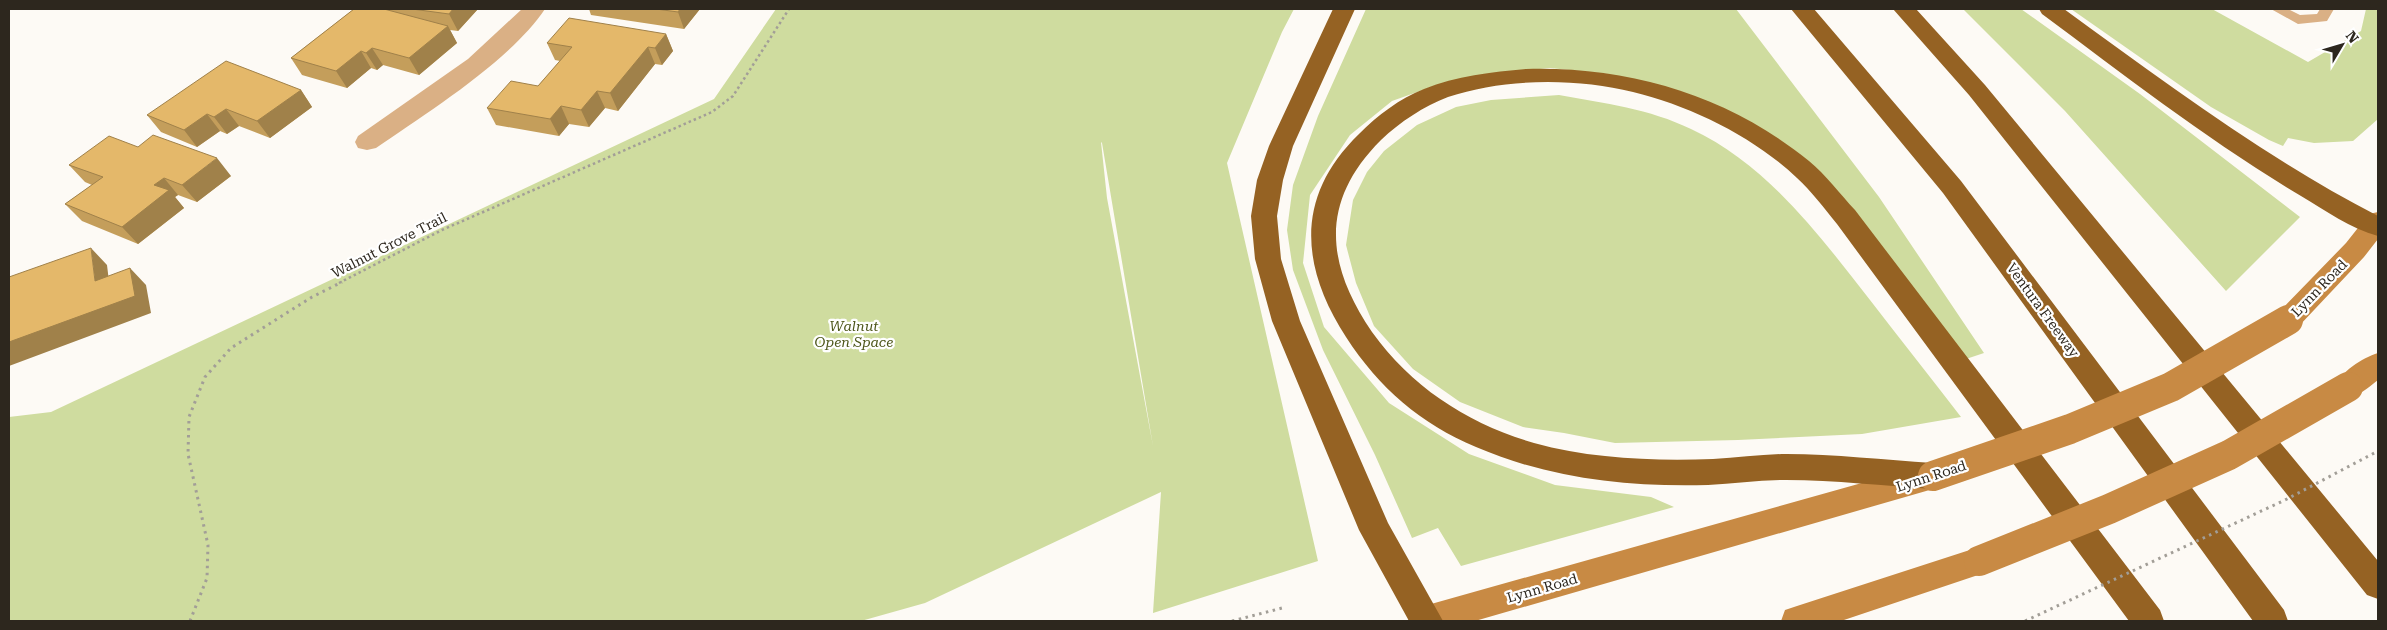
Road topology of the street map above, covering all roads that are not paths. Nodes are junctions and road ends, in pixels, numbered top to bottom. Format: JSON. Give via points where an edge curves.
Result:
{"nodes":[{"id":1,"x":534,"y":9,"type":"edge"},
{"id":2,"x":1344,"y":9,"type":"edge"},
{"id":3,"x":1802,"y":9,"type":"edge"},
{"id":4,"x":1904,"y":9,"type":"edge"},
{"id":5,"x":2050,"y":9,"type":"edge"},
{"id":6,"x":2278,"y":9,"type":"edge"},
{"id":7,"x":2327,"y":9,"type":"edge"},
{"id":8,"x":367,"y":142,"type":"dead end"},
{"id":9,"x":2377,"y":225,"type":"edge"},
{"id":10,"x":2378,"y":364,"type":"edge"},
{"id":11,"x":1933,"y":476,"type":"junction"},
{"id":12,"x":2378,"y":585,"type":"edge"},
{"id":13,"x":1426,"y":621,"type":"edge"},
{"id":14,"x":1797,"y":621,"type":"edge"},
{"id":15,"x":2148,"y":621,"type":"edge"},
{"id":16,"x":2272,"y":621,"type":"edge"}],
"edges":[{"from":1,"to":8,"type":"street","via":[[472,67]]},
{"from":2,"to":13,"type":"highway","via":[[1281,146],[1270,180],[1264,216],[1268,259],[1286,321],[1375,530]]},
{"from":3,"to":16,"type":"highway","name":"Ventura Freeway","via":[[1952,187]]},
{"from":4,"to":12,"type":"highway","via":[[1977,90]]},
{"from":5,"to":9,"type":"highway","via":[[2290,180]]},
{"from":6,"to":7,"type":"lane","via":[[2298,20],[2322,18]]},
{"from":9,"to":11,"type":"main road","name":"Lynn Road","bridge":true,"via":[[2288,320],[2171,387],[2070,429]]},
{"from":10,"to":14,"type":"main road","bridge":true,"via":[[2348,388],[2229,456],[2109,510],[1979,561]]},
{"from":11,"to":13,"type":"main road","name":"Lynn Road"},
{"from":11,"to":15,"type":"highway","via":[[1787,467],[1699,472],[1609,469],[1548,459],[1490,440],[1433,411],[1384,368],[1348,321],[1327,275],[1323,226],[1331,185],[1356,147],[1397,113],[1441,92],[1496,80],[1556,74],[1614,80],[1685,101],[1741,126],[1801,168],[1846,217]]}]}
